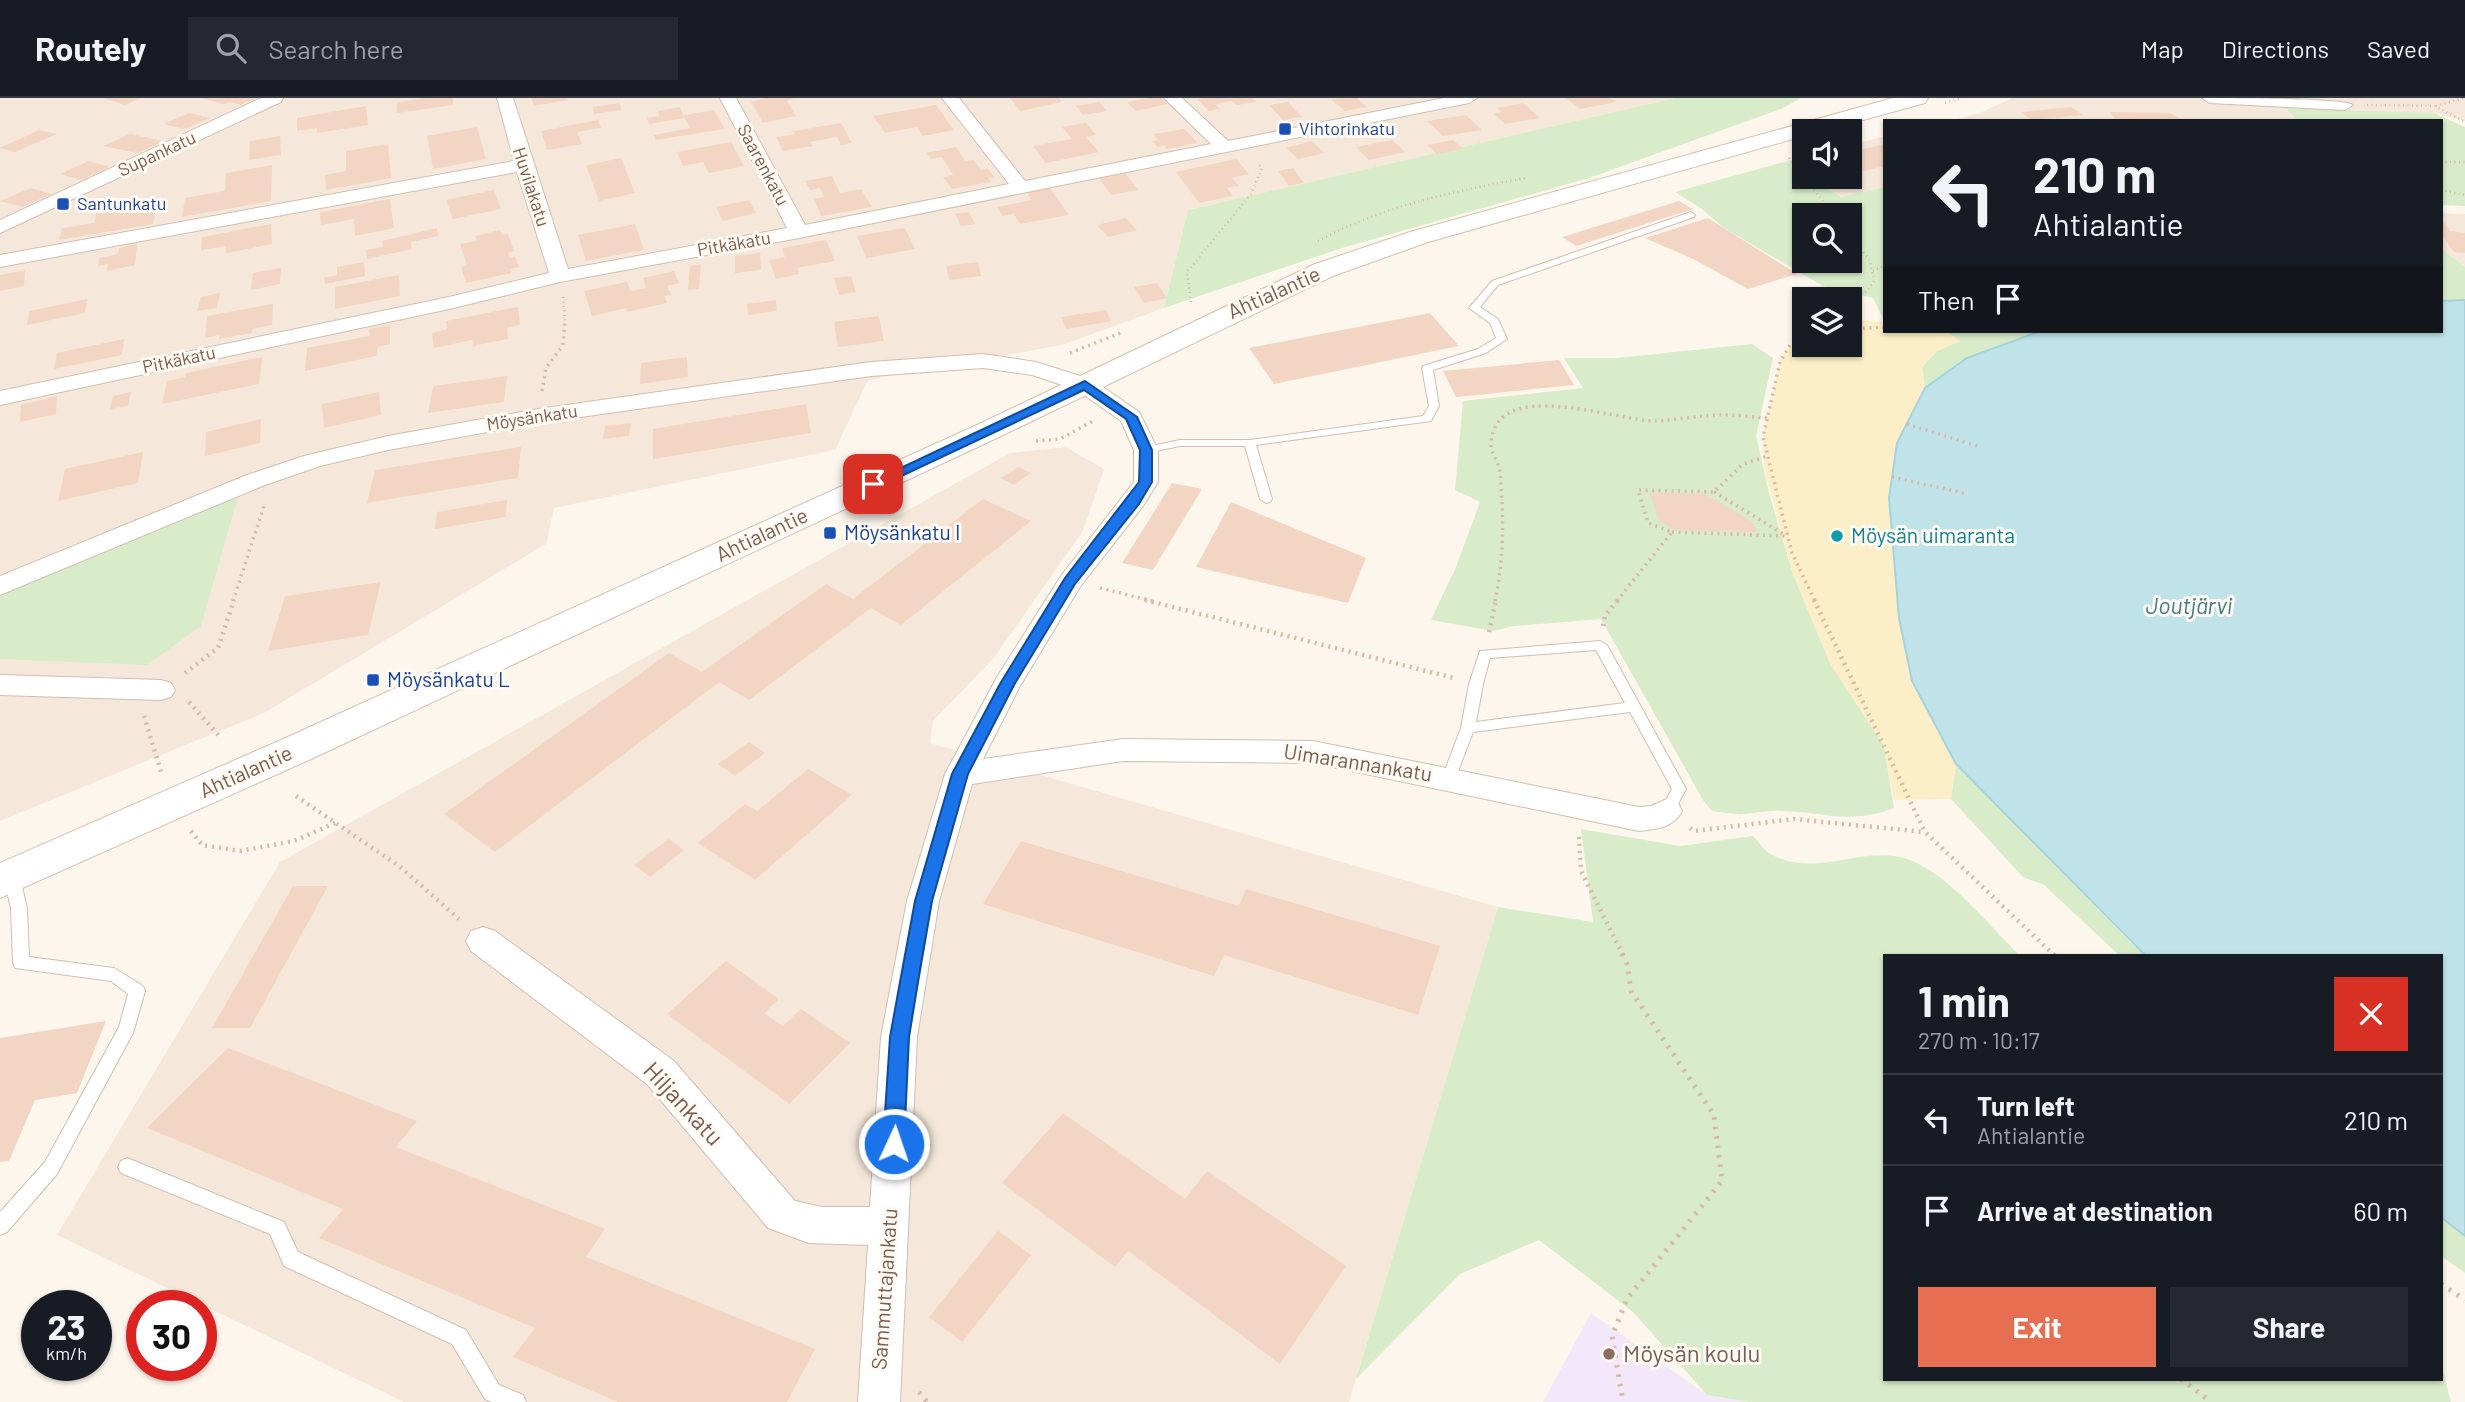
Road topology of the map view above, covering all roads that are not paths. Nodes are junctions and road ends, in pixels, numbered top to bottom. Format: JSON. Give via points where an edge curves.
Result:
{"nodes":[{"id":1,"x":275,"y":98,"type":"edge"},
{"id":2,"x":505,"y":98,"type":"edge"},
{"id":3,"x":728,"y":98,"type":"edge"},
{"id":4,"x":950,"y":98,"type":"edge"},
{"id":5,"x":1172,"y":98,"type":"edge"},
{"id":6,"x":1469,"y":98,"type":"edge"},
{"id":7,"x":1875,"y":98,"type":"edge"},
{"id":8,"x":1917,"y":98,"type":"edge"},
{"id":9,"x":2210,"y":98,"type":"edge"},
{"id":10,"x":1407,"y":104,"type":"edge"},
{"id":11,"x":2346,"y":104,"type":"road end"},
{"id":12,"x":1835,"y":119,"type":"edge"},
{"id":13,"x":1857,"y":119,"type":"edge"},
{"id":14,"x":1792,"y":142,"type":"edge"},
{"id":15,"x":1232,"y":147,"type":"junction"},
{"id":16,"x":524,"y":165,"type":"junction"},
{"id":17,"x":1021,"y":188,"type":"junction"},
{"id":18,"x":1691,"y":215,"type":"dead end"},
{"id":19,"x":0,"y":228,"type":"edge"},
{"id":20,"x":799,"y":232,"type":"junction"},
{"id":21,"x":0,"y":261,"type":"edge"},
{"id":22,"x":560,"y":276,"type":"junction"},
{"id":23,"x":1085,"y":385,"type":"junction"},
{"id":24,"x":0,"y":398,"type":"edge"},
{"id":25,"x":1250,"y":443,"type":"junction"},
{"id":26,"x":1146,"y":450,"type":"junction"},
{"id":27,"x":1266,"y":499,"type":"dead end"},
{"id":28,"x":0,"y":586,"type":"edge"},
{"id":29,"x":0,"y":685,"type":"edge"},
{"id":30,"x":161,"y":690,"type":"road end"},
{"id":31,"x":1633,"y":707,"type":"junction"},
{"id":32,"x":1468,"y":727,"type":"junction"},
{"id":33,"x":960,"y":774,"type":"junction"},
{"id":34,"x":1449,"y":778,"type":"junction"},
{"id":35,"x":1667,"y":811,"type":"joint"},
{"id":36,"x":4,"y":881,"type":"edge"},
{"id":37,"x":483,"y":941,"type":"road end"},
{"id":38,"x":127,"y":1167,"type":"dead end"},
{"id":39,"x":889,"y":1224,"type":"junction"},
{"id":40,"x":0,"y":1226,"type":"edge"},
{"id":41,"x":516,"y":1402,"type":"edge"},
{"id":42,"x":878,"y":1402,"type":"edge"}],
"edges":[{"from":1,"to":19,"type":"street","name":"Supankatu"},
{"from":2,"to":16,"type":"street","name":"Huvilakatu"},
{"from":3,"to":20,"type":"street","name":"Saarenkatu"},
{"from":4,"to":17,"type":"street"},
{"from":5,"to":15,"type":"street"},
{"from":6,"to":10,"type":"street","name":"Pitkäkatu"},
{"from":7,"to":12,"type":"main road","name":"Ahtialantie"},
{"from":8,"to":13,"type":"main road","name":"Ahtialantie"},
{"from":9,"to":11,"type":"street"},
{"from":10,"to":15,"type":"street","name":"Pitkäkatu"},
{"from":14,"to":23,"type":"main road","name":"Ahtialantie","via":[[1419,237],[1324,270]]},
{"from":15,"to":17,"type":"street","name":"Pitkäkatu"},
{"from":16,"to":21,"type":"street"},
{"from":16,"to":22,"type":"street","name":"Huvilakatu"},
{"from":17,"to":20,"type":"street","name":"Pitkäkatu"},
{"from":18,"to":25,"type":"lane","via":[[1495,283],[1474,308],[1494,321],[1502,339],[1482,351],[1427,368],[1434,406],[1427,419]]},
{"from":20,"to":22,"type":"street","name":"Pitkäkatu"},
{"from":22,"to":24,"type":"street","name":"Pitkäkatu"},
{"from":23,"to":26,"type":"street","name":"Sammuttajankatu","via":[[1131,417]]},
{"from":23,"to":28,"type":"street","name":"Möysänkatu","via":[[1036,369],[983,361],[872,369],[538,416],[388,443],[262,478]]},
{"from":23,"to":36,"type":"main road","name":"Ahtialantie"},
{"from":25,"to":26,"type":"lane","via":[[1180,443]]},
{"from":25,"to":27,"type":"lane"},
{"from":26,"to":33,"type":"street","name":"Sammuttajankatu","via":[[1146,482],[1070,582],[1007,684]]},
{"from":29,"to":30,"type":"street"},
{"from":31,"to":32,"type":"lane"},
{"from":31,"to":32,"type":"lane","via":[[1600,645],[1485,654]]},
{"from":31,"to":35,"type":"lane","via":[[1679,789]]},
{"from":32,"to":34,"type":"lane"},
{"from":33,"to":34,"type":"street","name":"Uimarannankatu","via":[[1123,750],[1244,750],[1313,752]]},
{"from":33,"to":39,"type":"street","name":"Sammuttajankatu","via":[[923,901],[899,1037]]},
{"from":34,"to":35,"type":"street","name":"Uimarannankatu","via":[[1639,819]]},
{"from":36,"to":40,"type":"lane","via":[[19,909],[22,964],[114,975],[137,991],[127,1028],[51,1168]]},
{"from":37,"to":39,"type":"street","name":"Hiljankatu","via":[[661,1073],[782,1215],[806,1225],[835,1229]]},
{"from":38,"to":41,"type":"lane","via":[[277,1227],[291,1259],[459,1337],[492,1392]]},
{"from":39,"to":42,"type":"street","name":"Sammuttajankatu"}]}
